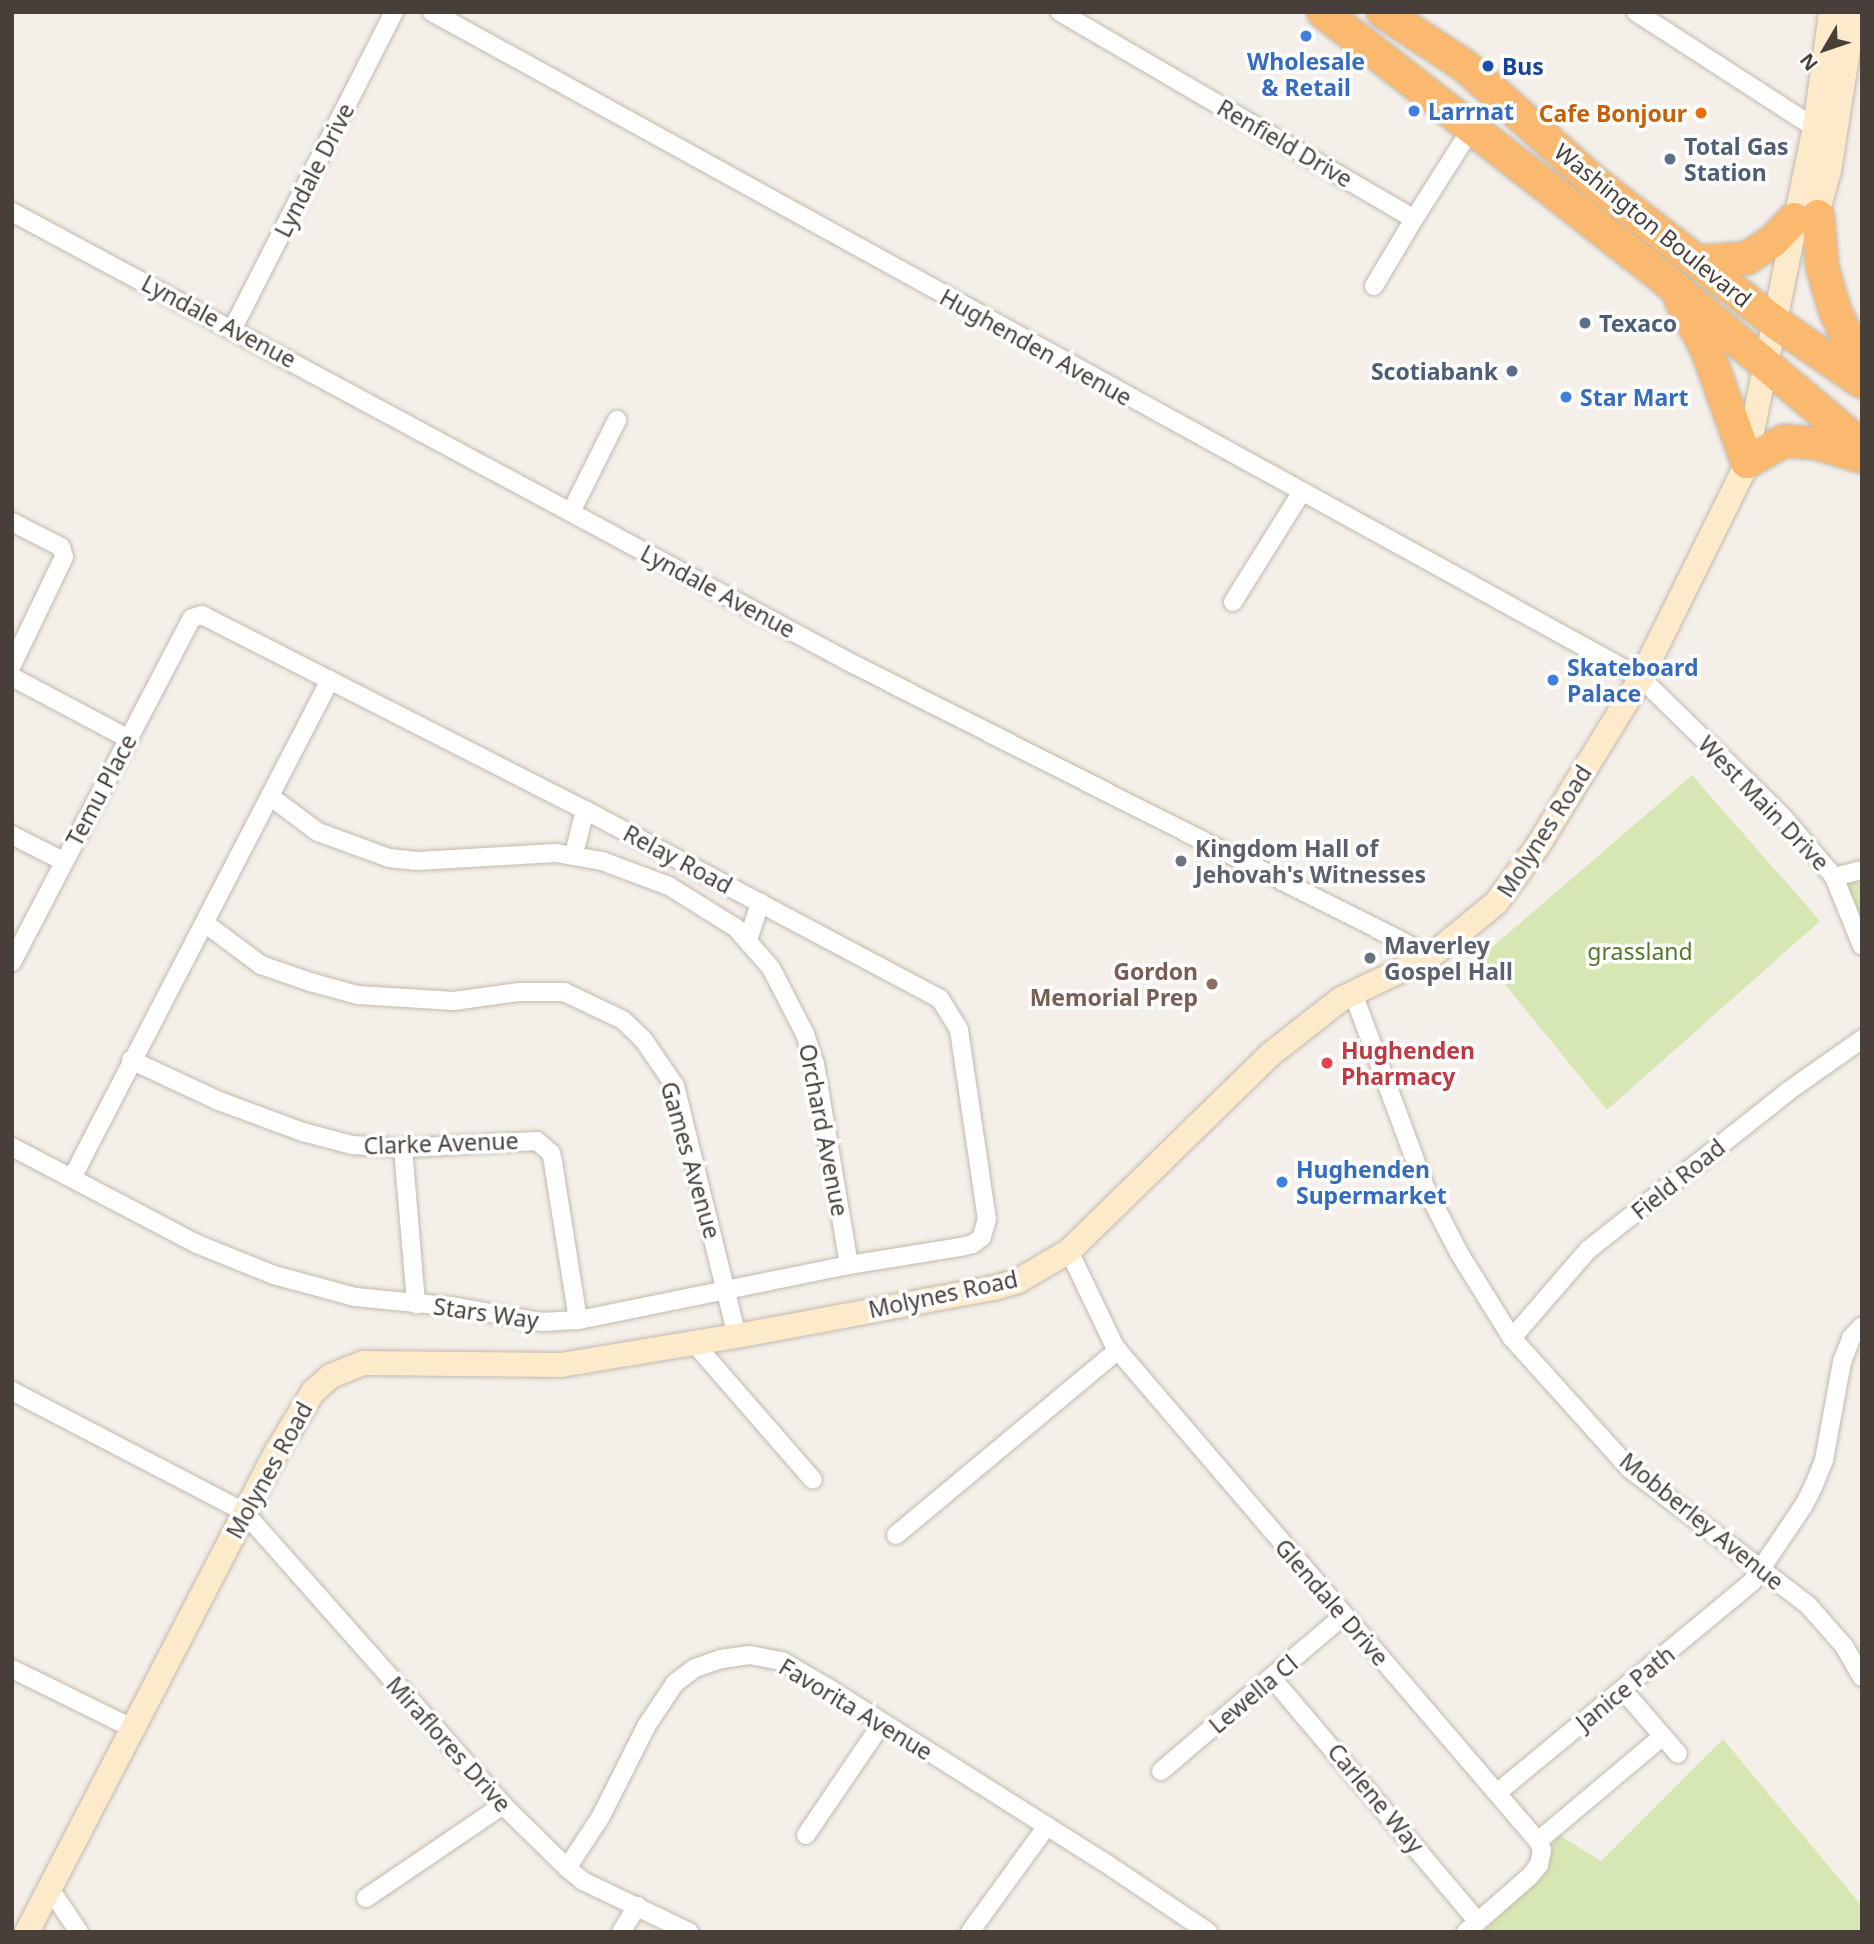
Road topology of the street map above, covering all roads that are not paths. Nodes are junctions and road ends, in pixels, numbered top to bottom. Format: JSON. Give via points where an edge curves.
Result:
{"nodes":[{"id":1,"x":394,"y":12,"type":"edge"},
{"id":2,"x":432,"y":12,"type":"edge"},
{"id":3,"x":1060,"y":12,"type":"edge"},
{"id":4,"x":1323,"y":12,"type":"edge"},
{"id":5,"x":1383,"y":12,"type":"edge"},
{"id":6,"x":1636,"y":12,"type":"edge"},
{"id":7,"x":1831,"y":12,"type":"edge"},
{"id":8,"x":1854,"y":12,"type":"edge"},
{"id":9,"x":1473,"y":127,"type":"junction"},
{"id":10,"x":1815,"y":128,"type":"junction"},
{"id":11,"x":12,"y":212,"type":"edge"},
{"id":12,"x":1806,"y":217,"type":"junction"},
{"id":13,"x":1415,"y":219,"type":"junction"},
{"id":14,"x":1698,"y":262,"type":"junction"},
{"id":15,"x":1668,"y":282,"type":"junction"},
{"id":16,"x":1374,"y":286,"type":"dead end"},
{"id":17,"x":1776,"y":323,"type":"junction"},
{"id":18,"x":233,"y":328,"type":"junction"},
{"id":19,"x":1768,"y":364,"type":"junction"},
{"id":20,"x":1862,"y":368,"type":"edge"},
{"id":21,"x":1862,"y":382,"type":"edge"},
{"id":22,"x":617,"y":420,"type":"dead end"},
{"id":23,"x":1862,"y":446,"type":"edge"},
{"id":24,"x":1862,"y":457,"type":"edge"},
{"id":25,"x":1747,"y":462,"type":"junction"},
{"id":26,"x":1301,"y":493,"type":"junction"},
{"id":27,"x":571,"y":512,"type":"junction"},
{"id":28,"x":12,"y":522,"type":"edge"},
{"id":29,"x":1233,"y":602,"type":"dead end"},
{"id":30,"x":192,"y":618,"type":"joint"},
{"id":31,"x":12,"y":665,"type":"edge"},
{"id":32,"x":12,"y":677,"type":"edge"},
{"id":33,"x":1641,"y":678,"type":"junction"},
{"id":34,"x":330,"y":680,"type":"junction"},
{"id":35,"x":129,"y":738,"type":"junction"},
{"id":36,"x":271,"y":797,"type":"junction"},
{"id":37,"x":585,"y":810,"type":"junction"},
{"id":38,"x":12,"y":835,"type":"edge"},
{"id":39,"x":574,"y":854,"type":"junction"},
{"id":40,"x":63,"y":861,"type":"junction"},
{"id":41,"x":1862,"y":870,"type":"edge"},
{"id":42,"x":1834,"y":877,"type":"junction"},
{"id":43,"x":760,"y":902,"type":"junction"},
{"id":44,"x":206,"y":924,"type":"junction"},
{"id":45,"x":748,"y":940,"type":"junction"},
{"id":46,"x":1862,"y":946,"type":"edge"},
{"id":47,"x":1431,"y":956,"type":"junction"},
{"id":48,"x":12,"y":962,"type":"edge"},
{"id":49,"x":1353,"y":993,"type":"junction"},
{"id":50,"x":1862,"y":1039,"type":"edge"},
{"id":51,"x":131,"y":1060,"type":"junction"},
{"id":52,"x":12,"y":1147,"type":"edge"},
{"id":53,"x":402,"y":1148,"type":"junction"},
{"id":54,"x":72,"y":1178,"type":"junction"},
{"id":55,"x":982,"y":1237,"type":"joint"},
{"id":56,"x":1069,"y":1251,"type":"junction"},
{"id":57,"x":849,"y":1265,"type":"junction"},
{"id":58,"x":728,"y":1292,"type":"junction"},
{"id":59,"x":416,"y":1304,"type":"junction"},
{"id":60,"x":578,"y":1321,"type":"junction"},
{"id":61,"x":1862,"y":1326,"type":"edge"},
{"id":62,"x":737,"y":1336,"type":"junction"},
{"id":63,"x":1512,"y":1338,"type":"junction"},
{"id":64,"x":694,"y":1343,"type":"junction"},
{"id":65,"x":1118,"y":1350,"type":"junction"},
{"id":66,"x":12,"y":1391,"type":"edge"},
{"id":67,"x":813,"y":1480,"type":"dead end"},
{"id":68,"x":244,"y":1511,"type":"junction"},
{"id":69,"x":897,"y":1535,"type":"dead end"},
{"id":70,"x":1755,"y":1575,"type":"junction"},
{"id":71,"x":1343,"y":1616,"type":"junction"},
{"id":72,"x":12,"y":1669,"type":"edge"},
{"id":73,"x":1862,"y":1676,"type":"edge"},
{"id":74,"x":1272,"y":1678,"type":"junction"},
{"id":75,"x":1623,"y":1690,"type":"junction"},
{"id":76,"x":882,"y":1723,"type":"junction"},
{"id":77,"x":132,"y":1728,"type":"junction"},
{"id":78,"x":1663,"y":1736,"type":"junction"},
{"id":79,"x":1678,"y":1754,"type":"dead end"},
{"id":80,"x":1161,"y":1771,"type":"dead end"},
{"id":81,"x":1497,"y":1793,"type":"junction"},
{"id":82,"x":503,"y":1805,"type":"junction"},
{"id":83,"x":1047,"y":1826,"type":"junction"},
{"id":84,"x":806,"y":1835,"type":"dead end"},
{"id":85,"x":1538,"y":1840,"type":"junction"},
{"id":86,"x":567,"y":1868,"type":"junction"},
{"id":87,"x":50,"y":1889,"type":"junction"},
{"id":88,"x":366,"y":1898,"type":"dead end"},
{"id":89,"x":638,"y":1906,"type":"junction"},
{"id":90,"x":1471,"y":1926,"type":"edge"},
{"id":91,"x":27,"y":1932,"type":"edge"},
{"id":92,"x":79,"y":1932,"type":"edge"},
{"id":93,"x":621,"y":1932,"type":"edge"},
{"id":94,"x":689,"y":1932,"type":"edge"},
{"id":95,"x":970,"y":1932,"type":"edge"},
{"id":96,"x":1207,"y":1932,"type":"edge"}],
"edges":[{"from":1,"to":18,"type":"street","name":"Lyndale Drive"},
{"from":2,"to":26,"type":"street","name":"Hughenden Avenue"},
{"from":3,"to":13,"type":"street","name":"Renfield Drive"},
{"from":4,"to":9,"type":"highway","name":"Washington Boulevard"},
{"from":5,"to":14,"type":"highway","name":"Washington Boulevard","via":[[1465,66],[1593,181]]},
{"from":6,"to":10,"type":"street"},
{"from":7,"to":10,"type":"main road","name":"Molynes Road"},
{"from":8,"to":12,"type":"main road","name":"Molynes Road","via":[[1829,171]]},
{"from":9,"to":13,"type":"street"},
{"from":9,"to":15,"type":"highway","name":"Washington Boulevard"},
{"from":10,"to":12,"type":"main road","name":"Molynes Road"},
{"from":11,"to":18,"type":"street","name":"Lyndale Avenue"},
{"from":12,"to":14,"type":"highway","via":[[1747,258]]},
{"from":12,"to":17,"type":"main road","name":"Molynes Road"},
{"from":12,"to":20,"type":"highway","via":[[1836,313]]},
{"from":13,"to":16,"type":"street"},
{"from":14,"to":17,"type":"highway","name":"Washington Boulevard"},
{"from":15,"to":19,"type":"highway","name":"Washington Boulevard"},
{"from":15,"to":25,"type":"highway","via":[[1707,350]]},
{"from":17,"to":19,"type":"main road","name":"Molynes Road"},
{"from":17,"to":21,"type":"highway","name":"Washington Boulevard"},
{"from":18,"to":27,"type":"street","name":"Lyndale Avenue"},
{"from":19,"to":23,"type":"highway","name":"Washington Boulevard"},
{"from":19,"to":25,"type":"main road","name":"Molynes Road"},
{"from":22,"to":27,"type":"street"},
{"from":24,"to":25,"type":"highway","via":[[1800,441],[1784,442]]},
{"from":25,"to":33,"type":"main road","name":"Molynes Road"},
{"from":26,"to":29,"type":"street"},
{"from":26,"to":33,"type":"street","name":"Hughenden Avenue"},
{"from":27,"to":47,"type":"street","name":"Lyndale Avenue","via":[[853,664]]},
{"from":28,"to":31,"type":"street","via":[[64,552]]},
{"from":30,"to":34,"type":"street","name":"Relay Road","via":[[202,615]]},
{"from":30,"to":35,"type":"street","name":"Temu Place"},
{"from":32,"to":35,"type":"street"},
{"from":33,"to":42,"type":"street","name":"West Main Drive","via":[[1783,817]]},
{"from":33,"to":47,"type":"main road","name":"Molynes Road","via":[[1537,847],[1496,903]]},
{"from":34,"to":36,"type":"street"},
{"from":34,"to":37,"type":"street","name":"Relay Road"},
{"from":35,"to":40,"type":"street","name":"Temu Place"},
{"from":36,"to":39,"type":"street","name":"Orchard Avenue","via":[[318,832],[389,858],[417,861]]},
{"from":36,"to":44,"type":"street"},
{"from":37,"to":39,"type":"street"},
{"from":37,"to":43,"type":"street","name":"Relay Road"},
{"from":38,"to":40,"type":"street"},
{"from":39,"to":45,"type":"street","name":"Orchard Avenue","via":[[669,886],[717,914]]},
{"from":40,"to":48,"type":"street","name":"Temu Place"},
{"from":41,"to":42,"type":"street"},
{"from":42,"to":46,"type":"street","name":"West Main Drive"},
{"from":43,"to":45,"type":"street"},
{"from":43,"to":55,"type":"street","name":"Relay Road","via":[[932,993],[947,1006],[960,1030],[987,1219]]},
{"from":44,"to":51,"type":"street"},
{"from":44,"to":58,"type":"street","name":"Games Avenue","via":[[261,965],[358,995],[454,1001],[519,992],[564,992],[623,1020],[643,1039],[675,1086]]},
{"from":45,"to":57,"type":"street","name":"Orchard Avenue","via":[[795,1010],[815,1064]]},
{"from":47,"to":49,"type":"main road","name":"Molynes Road"},
{"from":49,"to":56,"type":"main road","name":"Molynes Road","via":[[1271,1054]]},
{"from":49,"to":63,"type":"street","name":"Mobberley Avenue","via":[[1426,1189]]},
{"from":50,"to":63,"type":"street","name":"Field Road","via":[[1787,1092],[1588,1250]]},
{"from":51,"to":53,"type":"street","name":"Clarke Avenue","via":[[219,1101],[303,1132],[352,1146]]},
{"from":51,"to":54,"type":"street"},
{"from":52,"to":54,"type":"street","name":"Stars Way"},
{"from":53,"to":59,"type":"street"},
{"from":53,"to":60,"type":"street","name":"Clarke Avenue","via":[[525,1140],[544,1145],[553,1162]]},
{"from":54,"to":59,"type":"street","name":"Stars Way","via":[[243,1264],[355,1297]]},
{"from":55,"to":57,"type":"street","name":"Stars Way","via":[[960,1247]]},
{"from":56,"to":62,"type":"main road","name":"Molynes Road","via":[[1018,1281],[994,1288]]},
{"from":56,"to":65,"type":"street","name":"Glendale Drive"},
{"from":57,"to":58,"type":"street","name":"Stars Way"},
{"from":58,"to":60,"type":"street","name":"Stars Way"},
{"from":58,"to":62,"type":"street","name":"Games Avenue"},
{"from":59,"to":60,"type":"street","name":"Stars Way","via":[[541,1322]]},
{"from":61,"to":70,"type":"street","name":"Janice Path","via":[[1851,1338],[1842,1362],[1824,1460],[1814,1485]]},
{"from":62,"to":64,"type":"main road","name":"Molynes Road"},
{"from":63,"to":70,"type":"street","name":"Mobberley Avenue","via":[[1630,1469],[1663,1491]]},
{"from":64,"to":67,"type":"street"},
{"from":64,"to":68,"type":"main road","name":"Molynes Road","via":[[561,1365],[364,1363],[343,1369],[313,1392]]},
{"from":65,"to":69,"type":"street"},
{"from":65,"to":71,"type":"street","name":"Glendale Drive"},
{"from":66,"to":68,"type":"street"},
{"from":68,"to":77,"type":"main road","name":"Molynes Road"},
{"from":68,"to":82,"type":"street","name":"Miraflores Drive"},
{"from":70,"to":73,"type":"street","name":"Mobberley Avenue","via":[[1808,1605]]},
{"from":70,"to":75,"type":"street","name":"Janice Path"},
{"from":71,"to":74,"type":"street","name":"Lewella Cl"},
{"from":71,"to":81,"type":"street","name":"Glendale Drive"},
{"from":72,"to":77,"type":"street"},
{"from":74,"to":80,"type":"street","name":"Lewella Cl"},
{"from":74,"to":90,"type":"street","name":"Carlene Way"},
{"from":75,"to":78,"type":"street"},
{"from":75,"to":81,"type":"street","name":"Janice Path"},
{"from":76,"to":83,"type":"street","name":"Favorita Avenue"},
{"from":76,"to":84,"type":"street"},
{"from":76,"to":86,"type":"street","name":"Favorita Avenue","via":[[782,1661],[750,1655],[695,1668],[675,1683],[647,1725],[600,1818]]},
{"from":77,"to":87,"type":"main road","name":"Molynes Road"},
{"from":78,"to":79,"type":"street"},
{"from":78,"to":85,"type":"street"},
{"from":81,"to":85,"type":"street","name":"Glendale Drive"},
{"from":82,"to":86,"type":"street","name":"Miraflores Drive"},
{"from":82,"to":88,"type":"street"},
{"from":83,"to":95,"type":"street"},
{"from":83,"to":96,"type":"street","name":"Favorita Avenue"},
{"from":85,"to":90,"type":"street","via":[[1542,1850],[1539,1865]]},
{"from":86,"to":89,"type":"street","name":"Miraflores Drive","via":[[583,1881]]},
{"from":87,"to":91,"type":"main road","name":"Molynes Road"},
{"from":87,"to":92,"type":"street"},
{"from":89,"to":93,"type":"street"},
{"from":89,"to":94,"type":"street","name":"Miraflores Drive"}]}
